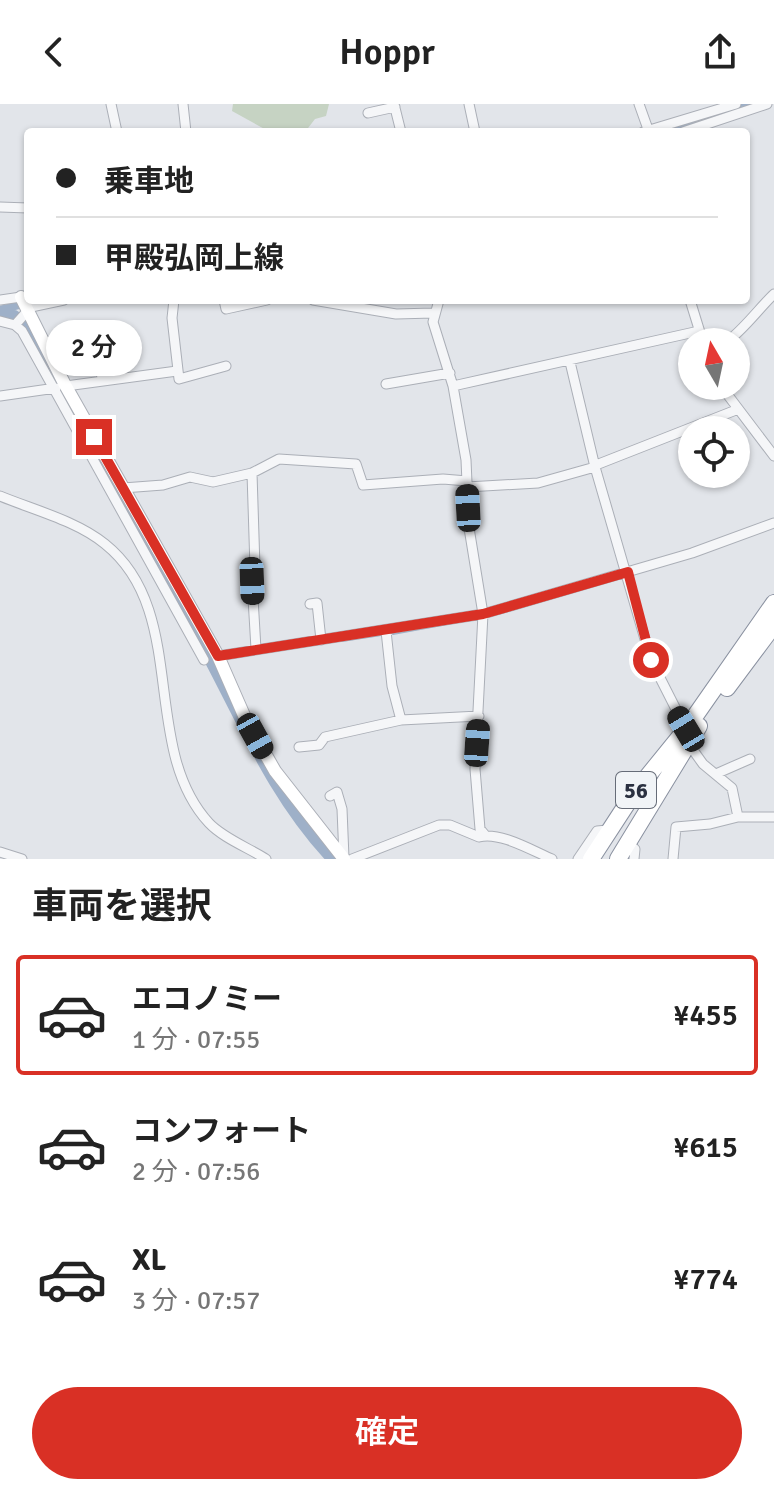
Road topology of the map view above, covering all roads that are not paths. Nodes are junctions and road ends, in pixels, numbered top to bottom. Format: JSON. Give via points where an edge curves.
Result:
{"nodes":[{"id":1,"x":111,"y":104,"type":"edge"},
{"id":2,"x":183,"y":104,"type":"edge"},
{"id":3,"x":469,"y":104,"type":"edge"},
{"id":4,"x":639,"y":104,"type":"edge"},
{"id":5,"x":736,"y":104,"type":"edge"},
{"id":6,"x":767,"y":104,"type":"edge"},
{"id":7,"x":395,"y":106,"type":"edge"},
{"id":8,"x":368,"y":113,"type":"dead end"},
{"id":9,"x":116,"y":128,"type":"edge"},
{"id":10,"x":186,"y":128,"type":"edge"},
{"id":11,"x":400,"y":128,"type":"edge"},
{"id":12,"x":474,"y":128,"type":"edge"},
{"id":13,"x":645,"y":128,"type":"edge"},
{"id":14,"x":656,"y":128,"type":"edge"},
{"id":15,"x":695,"y":128,"type":"edge"},
{"id":16,"x":0,"y":207,"type":"edge"},
{"id":17,"x":24,"y":208,"type":"edge"},
{"id":18,"x":774,"y":294,"type":"edge"},
{"id":19,"x":0,"y":300,"type":"edge"},
{"id":20,"x":45,"y":304,"type":"edge"},
{"id":21,"x":174,"y":304,"type":"edge"},
{"id":22,"x":225,"y":304,"type":"edge"},
{"id":23,"x":249,"y":304,"type":"edge"},
{"id":24,"x":337,"y":304,"type":"edge"},
{"id":25,"x":437,"y":304,"type":"edge"},
{"id":26,"x":691,"y":304,"type":"edge"},
{"id":27,"x":22,"y":309,"type":"edge"},
{"id":28,"x":433,"y":313,"type":"junction"},
{"id":29,"x":0,"y":321,"type":"edge"},
{"id":30,"x":698,"y":328,"type":"edge"},
{"id":31,"x":741,"y":328,"type":"edge"},
{"id":32,"x":95,"y":334,"type":"dead end"},
{"id":33,"x":678,"y":336,"type":"edge"},
{"id":34,"x":570,"y":362,"type":"junction"},
{"id":35,"x":226,"y":366,"type":"dead end"},
{"id":36,"x":177,"y":371,"type":"junction"},
{"id":37,"x":450,"y":373,"type":"junction"},
{"id":38,"x":102,"y":378,"type":"junction"},
{"id":39,"x":386,"y":384,"type":"dead end"},
{"id":40,"x":60,"y":386,"type":"junction"},
{"id":41,"x":453,"y":386,"type":"junction"},
{"id":42,"x":0,"y":396,"type":"edge"},
{"id":43,"x":730,"y":400,"type":"edge"},
{"id":44,"x":736,"y":410,"type":"junction"},
{"id":45,"x":774,"y":456,"type":"edge"},
{"id":46,"x":596,"y":466,"type":"junction"},
{"id":47,"x":252,"y":473,"type":"junction"},
{"id":48,"x":467,"y":484,"type":"junction"},
{"id":49,"x":123,"y":488,"type":"junction"},
{"id":50,"x":0,"y":496,"type":"edge"},
{"id":51,"x":774,"y":523,"type":"edge"},
{"id":52,"x":628,"y":572,"type":"junction"},
{"id":53,"x":774,"y":603,"type":"edge"},
{"id":54,"x":310,"y":604,"type":"dead end"},
{"id":55,"x":483,"y":614,"type":"junction"},
{"id":56,"x":774,"y":625,"type":"edge"},
{"id":57,"x":386,"y":631,"type":"junction"},
{"id":58,"x":321,"y":640,"type":"junction"},
{"id":59,"x":256,"y":649,"type":"junction"},
{"id":60,"x":211,"y":657,"type":"junction"},
{"id":61,"x":479,"y":716,"type":"junction"},
{"id":62,"x":401,"y":720,"type":"junction"},
{"id":63,"x":687,"y":736,"type":"junction"},
{"id":64,"x":299,"y":747,"type":"dead end"},
{"id":65,"x":750,"y":759,"type":"dead end"},
{"id":66,"x":718,"y":773,"type":"junction"},
{"id":67,"x":330,"y":796,"type":"dead end"},
{"id":68,"x":738,"y":817,"type":"junction"},
{"id":69,"x":774,"y":817,"type":"edge"},
{"id":70,"x":607,"y":830,"type":"junction"},
{"id":71,"x":485,"y":835,"type":"junction"},
{"id":72,"x":626,"y":842,"type":"junction"},
{"id":73,"x":0,"y":852,"type":"edge"},
{"id":74,"x":22,"y":859,"type":"edge"},
{"id":75,"x":266,"y":859,"type":"edge"},
{"id":76,"x":344,"y":859,"type":"edge"},
{"id":77,"x":352,"y":859,"type":"edge"},
{"id":78,"x":552,"y":859,"type":"edge"},
{"id":79,"x":578,"y":859,"type":"edge"},
{"id":80,"x":591,"y":859,"type":"edge"},
{"id":81,"x":618,"y":859,"type":"edge"},
{"id":82,"x":634,"y":859,"type":"edge"},
{"id":83,"x":673,"y":859,"type":"edge"}],
"edges":[{"from":1,"to":9,"type":"street"},
{"from":2,"to":10,"type":"street"},
{"from":3,"to":12,"type":"street"},
{"from":4,"to":13,"type":"street"},
{"from":5,"to":14,"type":"street"},
{"from":6,"to":15,"type":"street"},
{"from":7,"to":8,"type":"street"},
{"from":7,"to":11,"type":"street"},
{"from":16,"to":17,"type":"street"},
{"from":18,"to":31,"type":"street"},
{"from":19,"to":27,"type":"street"},
{"from":20,"to":27,"type":"street"},
{"from":21,"to":36,"type":"street"},
{"from":22,"to":23,"type":"street","via":[[226,309]]},
{"from":24,"to":28,"type":"street","via":[[396,314]]},
{"from":25,"to":28,"type":"street"},
{"from":26,"to":30,"type":"street"},
{"from":27,"to":29,"type":"street"},
{"from":27,"to":40,"type":"main road"},
{"from":28,"to":37,"type":"street"},
{"from":32,"to":38,"type":"street"},
{"from":33,"to":34,"type":"street"},
{"from":34,"to":41,"type":"street"},
{"from":34,"to":46,"type":"street"},
{"from":35,"to":36,"type":"street","via":[[182,381]]},
{"from":36,"to":38,"type":"street"},
{"from":37,"to":39,"type":"street"},
{"from":37,"to":41,"type":"street"},
{"from":38,"to":40,"type":"street"},
{"from":40,"to":42,"type":"street"},
{"from":40,"to":49,"type":"main road"},
{"from":40,"to":60,"type":"street"},
{"from":41,"to":48,"type":"street"},
{"from":43,"to":44,"type":"street"},
{"from":44,"to":45,"type":"street"},
{"from":44,"to":46,"type":"street"},
{"from":46,"to":48,"type":"street","via":[[538,483]]},
{"from":46,"to":52,"type":"street"},
{"from":47,"to":48,"type":"street","via":[[273,460],[321,460],[356,464],[363,485],[443,479]]},
{"from":47,"to":49,"type":"street","via":[[213,482],[190,477]]},
{"from":47,"to":59,"type":"street"},
{"from":48,"to":55,"type":"street"},
{"from":49,"to":60,"type":"main road"},
{"from":50,"to":75,"type":"street","via":[[104,543],[126,564],[143,593],[188,796],[211,826]]},
{"from":51,"to":52,"type":"street"},
{"from":52,"to":55,"type":"street"},
{"from":52,"to":63,"type":"street","via":[[651,660]]},
{"from":53,"to":63,"type":"highway","number":"56"},
{"from":54,"to":58,"type":"street","via":[[317,603]]},
{"from":55,"to":57,"type":"street"},
{"from":55,"to":61,"type":"street"},
{"from":56,"to":63,"type":"highway","number":"56"},
{"from":57,"to":58,"type":"street"},
{"from":57,"to":62,"type":"street"},
{"from":58,"to":59,"type":"street"},
{"from":59,"to":60,"type":"street"},
{"from":60,"to":76,"type":"main road","via":[[275,771]]},
{"from":61,"to":62,"type":"street"},
{"from":61,"to":71,"type":"street","via":[[475,769],[480,829]]},
{"from":62,"to":64,"type":"street"},
{"from":63,"to":66,"type":"street","via":[[703,764]]},
{"from":63,"to":70,"type":"highway","number":"56"},
{"from":63,"to":72,"type":"highway","number":"56"},
{"from":65,"to":66,"type":"street"},
{"from":66,"to":68,"type":"street","via":[[732,788]]},
{"from":67,"to":76,"type":"street","via":[[337,792],[342,809]]},
{"from":68,"to":69,"type":"street"},
{"from":68,"to":83,"type":"street","via":[[676,827]]},
{"from":70,"to":79,"type":"street","via":[[597,831]]},
{"from":70,"to":80,"type":"highway","number":"56"},
{"from":71,"to":77,"type":"street","via":[[439,825]]},
{"from":71,"to":78,"type":"street"},
{"from":72,"to":81,"type":"highway","number":"56"},
{"from":72,"to":82,"type":"street","via":[[635,849]]},
{"from":73,"to":74,"type":"street"}]}
